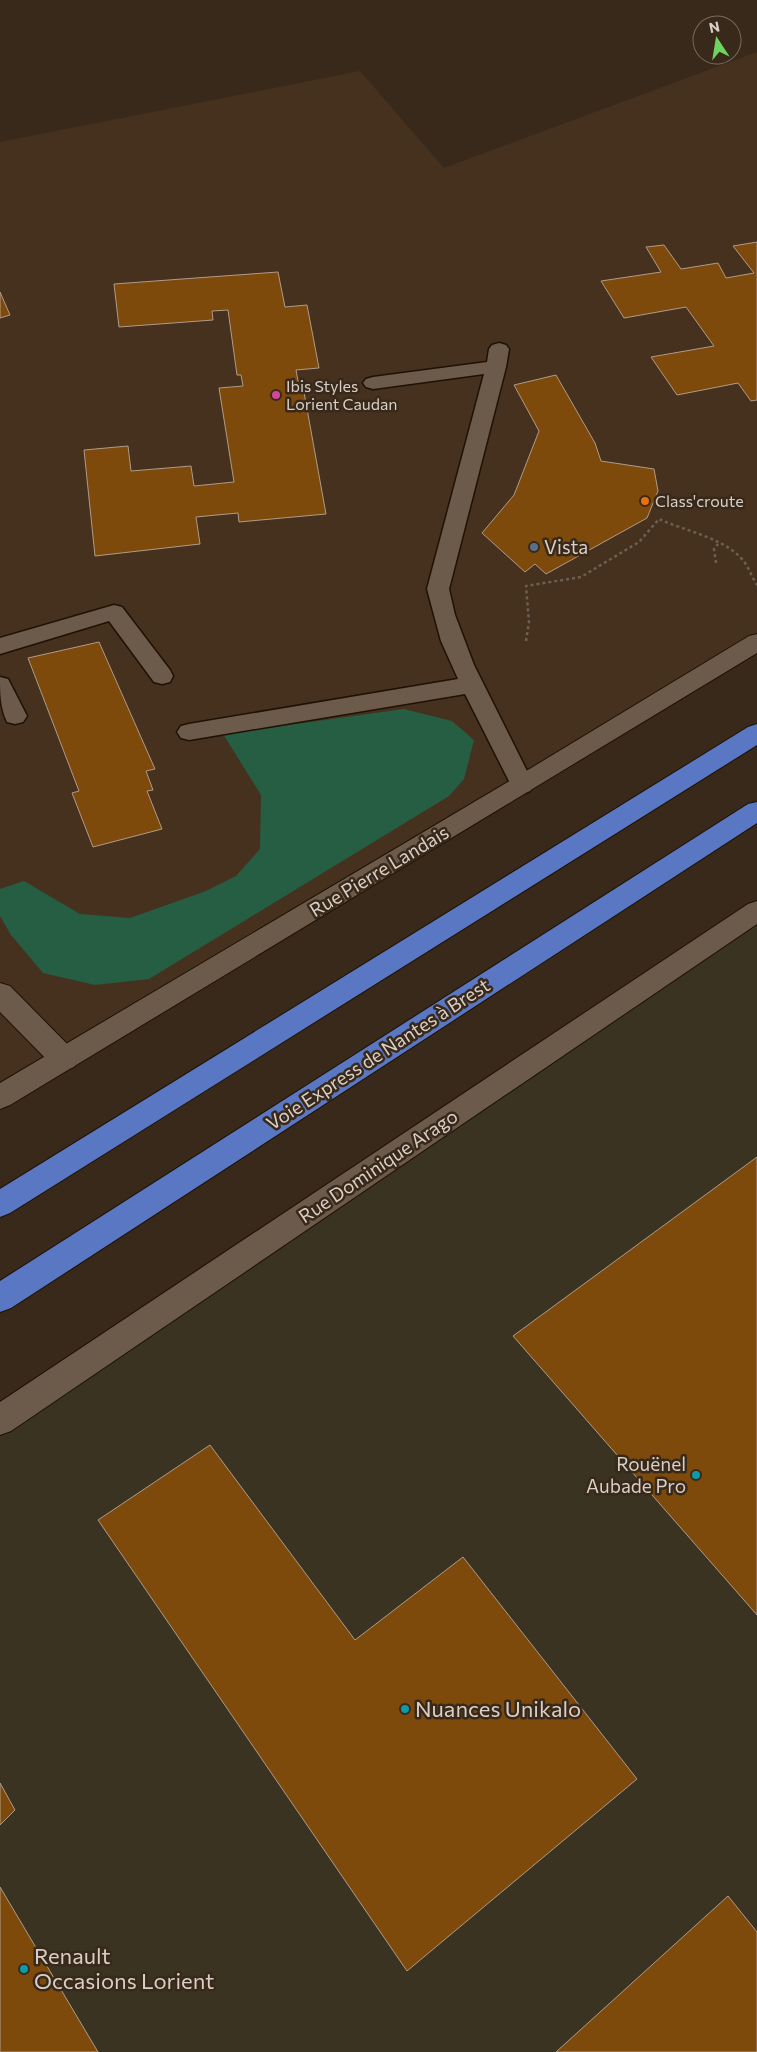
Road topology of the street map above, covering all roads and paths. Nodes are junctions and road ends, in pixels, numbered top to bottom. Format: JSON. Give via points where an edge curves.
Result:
{"nodes":[{"id":1,"x":373,"y":382,"type":"dead end"},
{"id":2,"x":718,"y":544,"type":"junction"},
{"id":3,"x":716,"y":563,"type":"dead end"},
{"id":4,"x":757,"y":586,"type":"edge"},
{"id":5,"x":526,"y":641,"type":"dead end"},
{"id":6,"x":757,"y":642,"type":"edge"},
{"id":7,"x":0,"y":646,"type":"edge"},
{"id":8,"x":162,"y":676,"type":"dead end"},
{"id":9,"x":0,"y":685,"type":"edge"},
{"id":10,"x":472,"y":685,"type":"junction"},
{"id":11,"x":16,"y":716,"type":"dead end"},
{"id":12,"x":189,"y":732,"type":"dead end"},
{"id":13,"x":757,"y":733,"type":"edge"},
{"id":14,"x":522,"y":785,"type":"junction"},
{"id":15,"x":757,"y":811,"type":"edge"},
{"id":16,"x":757,"y":911,"type":"edge"},
{"id":17,"x":0,"y":994,"type":"edge"},
{"id":18,"x":64,"y":1059,"type":"junction"},
{"id":19,"x":0,"y":1097,"type":"edge"},
{"id":20,"x":0,"y":1204,"type":"edge"},
{"id":21,"x":0,"y":1298,"type":"edge"},
{"id":22,"x":0,"y":1420,"type":"edge"}],
"edges":[{"from":1,"to":10,"type":"lane","via":[[498,358],[438,589],[442,615]]},
{"from":2,"to":3,"type":"path","via":[[714,549]]},
{"from":2,"to":4,"type":"path","via":[[741,557]]},
{"from":2,"to":5,"type":"path","via":[[659,519],[639,542],[581,576],[526,586]]},
{"from":6,"to":14,"type":"street","name":"Rue Pierre Landais"},
{"from":7,"to":8,"type":"lane","via":[[114,612]]},
{"from":9,"to":11,"type":"lane"},
{"from":10,"to":12,"type":"lane"},
{"from":10,"to":14,"type":"lane"},
{"from":13,"to":20,"type":"highway"},
{"from":14,"to":18,"type":"street","name":"Rue Pierre Landais"},
{"from":15,"to":21,"type":"highway","name":"Voie Express de Nantes à Brest"},
{"from":16,"to":22,"type":"street","name":"Rue Dominique Arago"},
{"from":17,"to":18,"type":"street"},
{"from":18,"to":19,"type":"street","name":"Rue Pierre Landais"}]}
